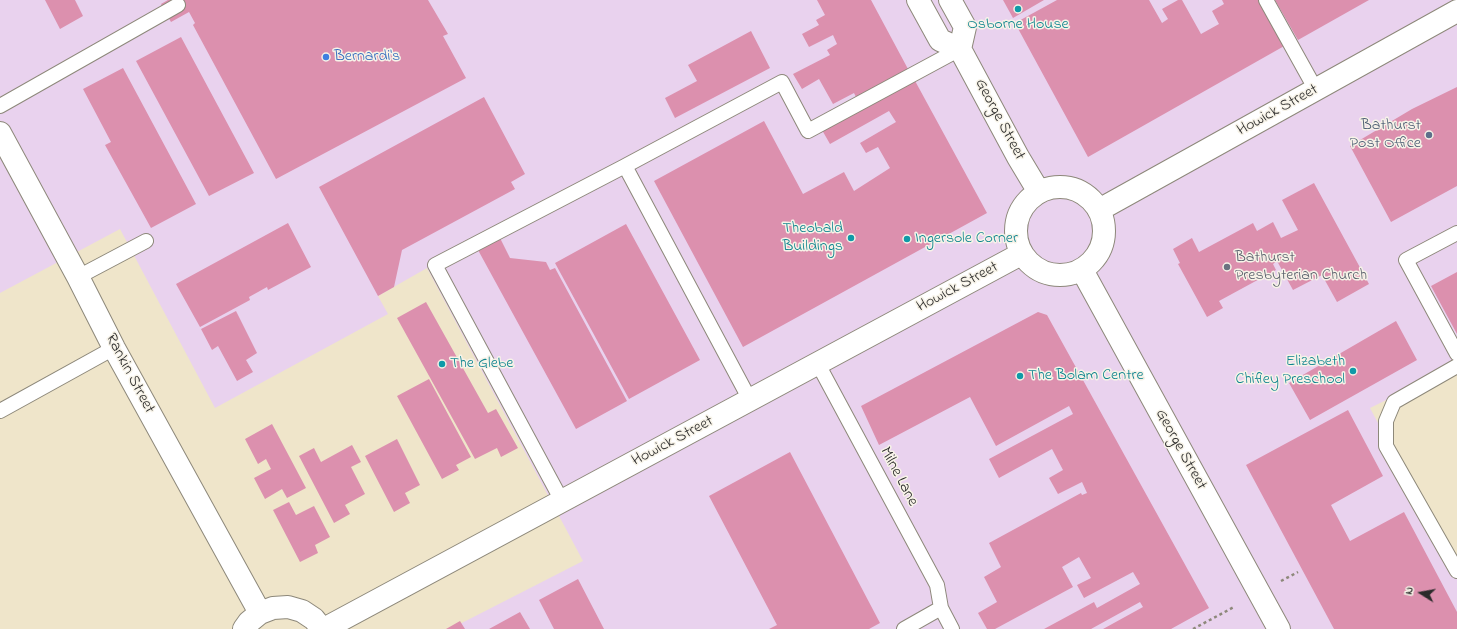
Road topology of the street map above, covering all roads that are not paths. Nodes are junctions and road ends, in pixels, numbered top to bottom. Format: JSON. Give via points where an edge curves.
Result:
{"nodes":[{"id":1,"x":918,"y":0,"type":"edge"},
{"id":2,"x":950,"y":0,"type":"edge"},
{"id":3,"x":1266,"y":0,"type":"edge"},
{"id":4,"x":178,"y":5,"type":"dead end"},
{"id":5,"x":1457,"y":11,"type":"edge"},
{"id":6,"x":960,"y":49,"type":"junction"},
{"id":7,"x":1316,"y":90,"type":"junction"},
{"id":8,"x":0,"y":106,"type":"edge"},
{"id":9,"x":0,"y":133,"type":"edge"},
{"id":10,"x":625,"y":166,"type":"junction"},
{"id":11,"x":1039,"y":192,"type":"junction"},
{"id":12,"x":1099,"y":210,"type":"junction"},
{"id":13,"x":1457,"y":233,"type":"edge"},
{"id":14,"x":146,"y":241,"type":"dead end"},
{"id":15,"x":1022,"y":254,"type":"junction"},
{"id":16,"x":1082,"y":270,"type":"junction"},
{"id":17,"x":78,"y":276,"type":"junction"},
{"id":18,"x":114,"y":348,"type":"junction"},
{"id":19,"x":1457,"y":354,"type":"edge"},
{"id":20,"x":818,"y":364,"type":"junction"},
{"id":21,"x":1457,"y":366,"type":"edge"},
{"id":22,"x":750,"y":400,"type":"junction"},
{"id":23,"x":0,"y":412,"type":"edge"},
{"id":24,"x":562,"y":502,"type":"junction"},
{"id":25,"x":1457,"y":571,"type":"edge"},
{"id":26,"x":941,"y":608,"type":"junction"},
{"id":27,"x":260,"y":614,"type":"junction"},
{"id":28,"x":244,"y":629,"type":"edge"},
{"id":29,"x":323,"y":629,"type":"edge"},
{"id":30,"x":904,"y":629,"type":"edge"},
{"id":31,"x":952,"y":629,"type":"edge"},
{"id":32,"x":1278,"y":629,"type":"edge"}],
"edges":[{"from":1,"to":6,"type":"street","via":[[940,40]]},
{"from":2,"to":6,"type":"street","via":[[965,27]]},
{"from":3,"to":7,"type":"lane"},
{"from":4,"to":8,"type":"lane"},
{"from":5,"to":7,"type":"street","name":"Howick Street"},
{"from":6,"to":10,"type":"lane","via":[[808,131],[782,82]]},
{"from":6,"to":11,"type":"street","name":"George Street"},
{"from":7,"to":12,"type":"street","name":"Howick Street"},
{"from":9,"to":17,"type":"street","name":"Rankin Street"},
{"from":10,"to":22,"type":"lane"},
{"from":10,"to":24,"type":"lane","via":[[435,265]]},
{"from":11,"to":12,"type":"street","via":[[1052,187],[1066,187],[1079,191],[1091,199]]},
{"from":11,"to":15,"type":"street","via":[[1027,200],[1019,213],[1015,227],[1016,241]]},
{"from":12,"to":16,"type":"street","via":[[1104,223],[1104,237],[1100,250],[1092,262]]},
{"from":13,"to":19,"type":"lane","via":[[1406,260]]},
{"from":14,"to":17,"type":"lane"},
{"from":15,"to":16,"type":"street","via":[[1030,265],[1055,276],[1069,275]]},
{"from":15,"to":20,"type":"street","name":"Howick Street"},
{"from":16,"to":32,"type":"street","name":"George Street"},
{"from":17,"to":18,"type":"street","name":"Rankin Street"},
{"from":18,"to":23,"type":"lane"},
{"from":18,"to":27,"type":"street","name":"Rankin Street"},
{"from":20,"to":22,"type":"street","name":"Howick Street"},
{"from":20,"to":26,"type":"lane","name":"Milne Lane","via":[[937,585]]},
{"from":21,"to":25,"type":"lane","via":[[1394,402],[1386,421],[1386,446]]},
{"from":22,"to":24,"type":"street","name":"Howick Street"},
{"from":24,"to":29,"type":"street","name":"Howick Street"},
{"from":26,"to":30,"type":"lane"},
{"from":26,"to":31,"type":"lane","name":"Milne Lane"},
{"from":27,"to":28,"type":"street"},
{"from":27,"to":29,"type":"street","via":[[273,608],[288,607],[302,611]]}]}
